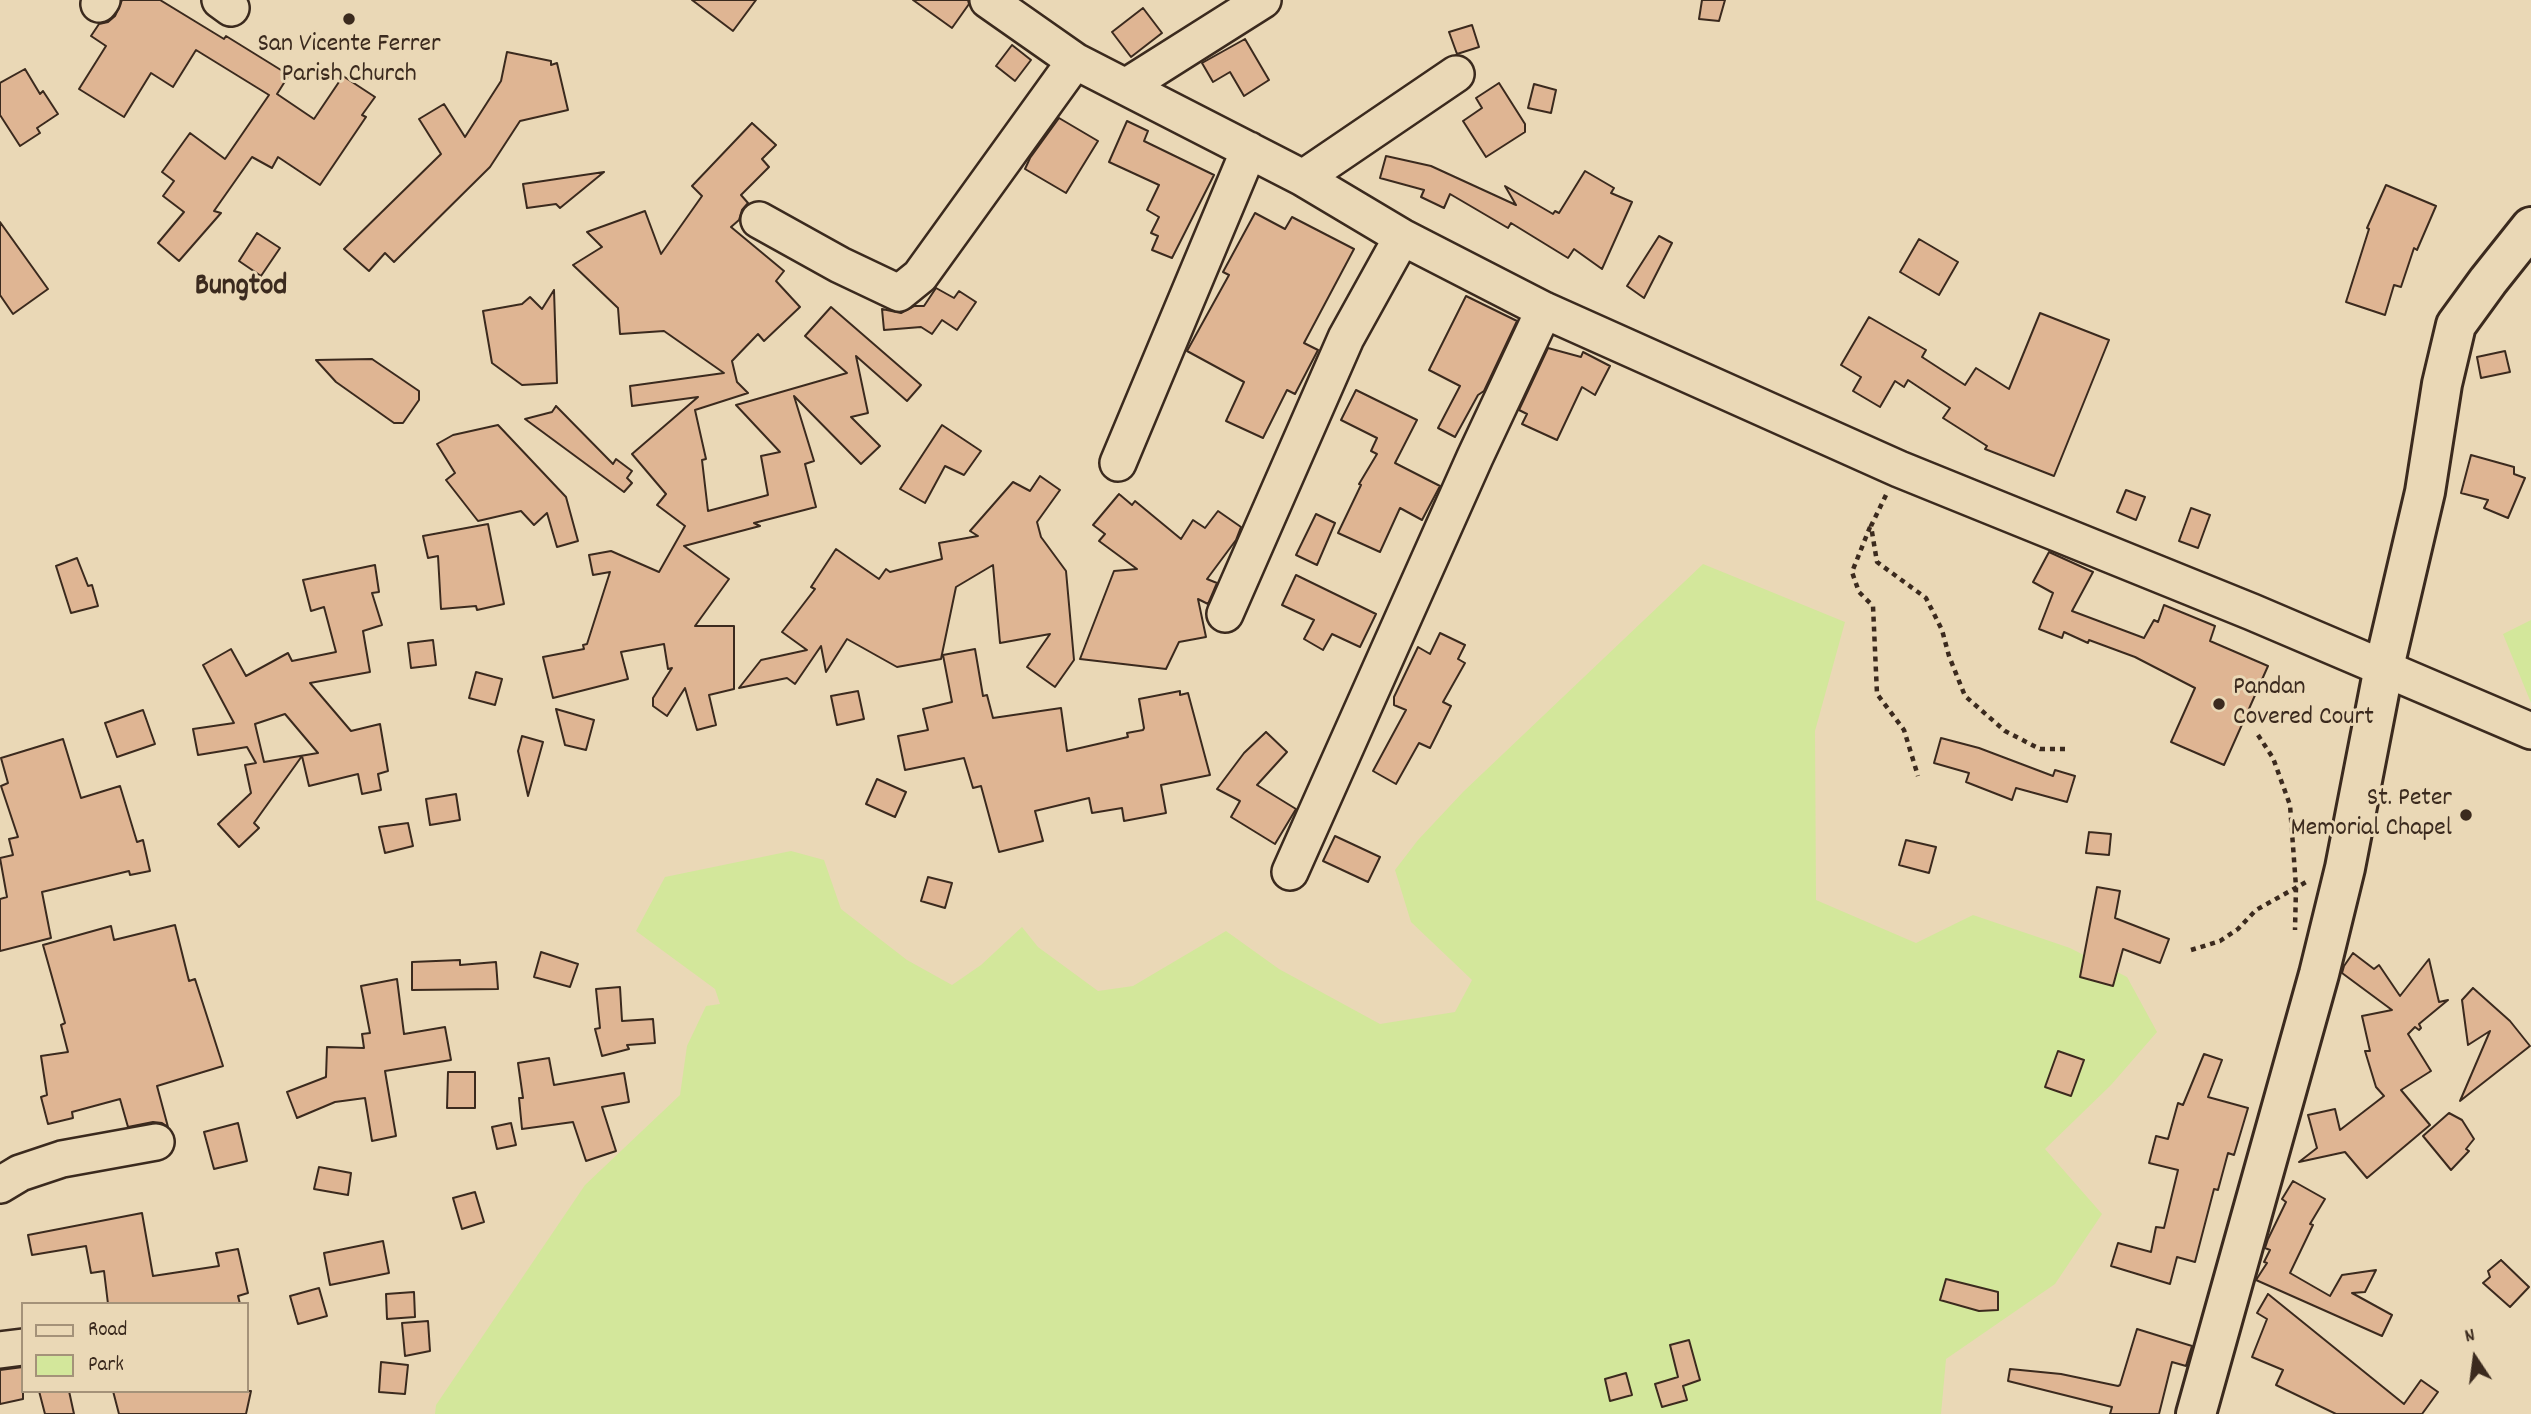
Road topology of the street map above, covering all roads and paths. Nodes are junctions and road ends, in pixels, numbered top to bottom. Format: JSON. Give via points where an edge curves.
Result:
{"nodes":[{"id":1,"x":988,"y":0,"type":"edge"},
{"id":2,"x":1263,"y":0,"type":"edge"},
{"id":3,"x":1075,"y":61,"type":"junction"},
{"id":4,"x":1456,"y":74,"type":"dead end"},
{"id":5,"x":1127,"y":86,"type":"junction"},
{"id":6,"x":1249,"y":150,"type":"junction"},
{"id":7,"x":1303,"y":178,"type":"junction"},
{"id":8,"x":759,"y":220,"type":"dead end"},
{"id":9,"x":2531,"y":227,"type":"edge"},
{"id":10,"x":1402,"y":237,"type":"junction"},
{"id":11,"x":1544,"y":310,"type":"junction"},
{"id":12,"x":1118,"y":463,"type":"dead end"},
{"id":13,"x":1899,"y":469,"type":"junction"},
{"id":14,"x":1871,"y":526,"type":"junction"},
{"id":15,"x":1225,"y":614,"type":"dead end"},
{"id":16,"x":2384,"y":667,"type":"junction"},
{"id":17,"x":2531,"y":731,"type":"edge"},
{"id":18,"x":2258,"y":735,"type":"dead end"},
{"id":19,"x":2067,"y":749,"type":"dead end"},
{"id":20,"x":1918,"y":776,"type":"dead end"},
{"id":21,"x":2345,"y":868,"type":"junction"},
{"id":22,"x":1290,"y":872,"type":"dead end"},
{"id":23,"x":2296,"y":887,"type":"junction"},
{"id":24,"x":2295,"y":934,"type":"dead end"},
{"id":25,"x":2191,"y":950,"type":"dead end"},
{"id":26,"x":156,"y":1142,"type":"dead end"},
{"id":27,"x":0,"y":1185,"type":"edge"},
{"id":28,"x":21,"y":1347,"type":"edge"},
{"id":29,"x":0,"y":1350,"type":"edge"},
{"id":30,"x":2196,"y":1414,"type":"edge"}],
"edges":[{"from":1,"to":3,"type":"street"},
{"from":2,"to":5,"type":"street"},
{"from":3,"to":5,"type":"street"},
{"from":3,"to":8,"type":"street","via":[[920,276],[899,293]]},
{"from":4,"to":7,"type":"street"},
{"from":5,"to":6,"type":"street"},
{"from":6,"to":7,"type":"street"},
{"from":6,"to":12,"type":"street"},
{"from":7,"to":10,"type":"street"},
{"from":9,"to":16,"type":"main road","via":[[2456,326],[2425,492]]},
{"from":10,"to":11,"type":"street"},
{"from":10,"to":15,"type":"street","via":[[1346,338]]},
{"from":11,"to":13,"type":"street"},
{"from":11,"to":22,"type":"street"},
{"from":13,"to":14,"type":"path"},
{"from":13,"to":16,"type":"street"},
{"from":14,"to":19,"type":"path","via":[[1877,562],[1926,598],[1965,696],[2005,731],[2040,749]]},
{"from":14,"to":20,"type":"path","via":[[1852,572],[1859,592],[1873,606],[1877,694],[1904,730]]},
{"from":16,"to":17,"type":"street"},
{"from":16,"to":21,"type":"main road"},
{"from":18,"to":23,"type":"path","via":[[2273,758],[2290,804]]},
{"from":21,"to":23,"type":"path"},
{"from":21,"to":30,"type":"main road"},
{"from":23,"to":24,"type":"path"},
{"from":23,"to":25,"type":"path","via":[[2256,910],[2220,941]]},
{"from":26,"to":27,"type":"street","via":[[62,1159]]},
{"from":28,"to":29,"type":"street"}]}
